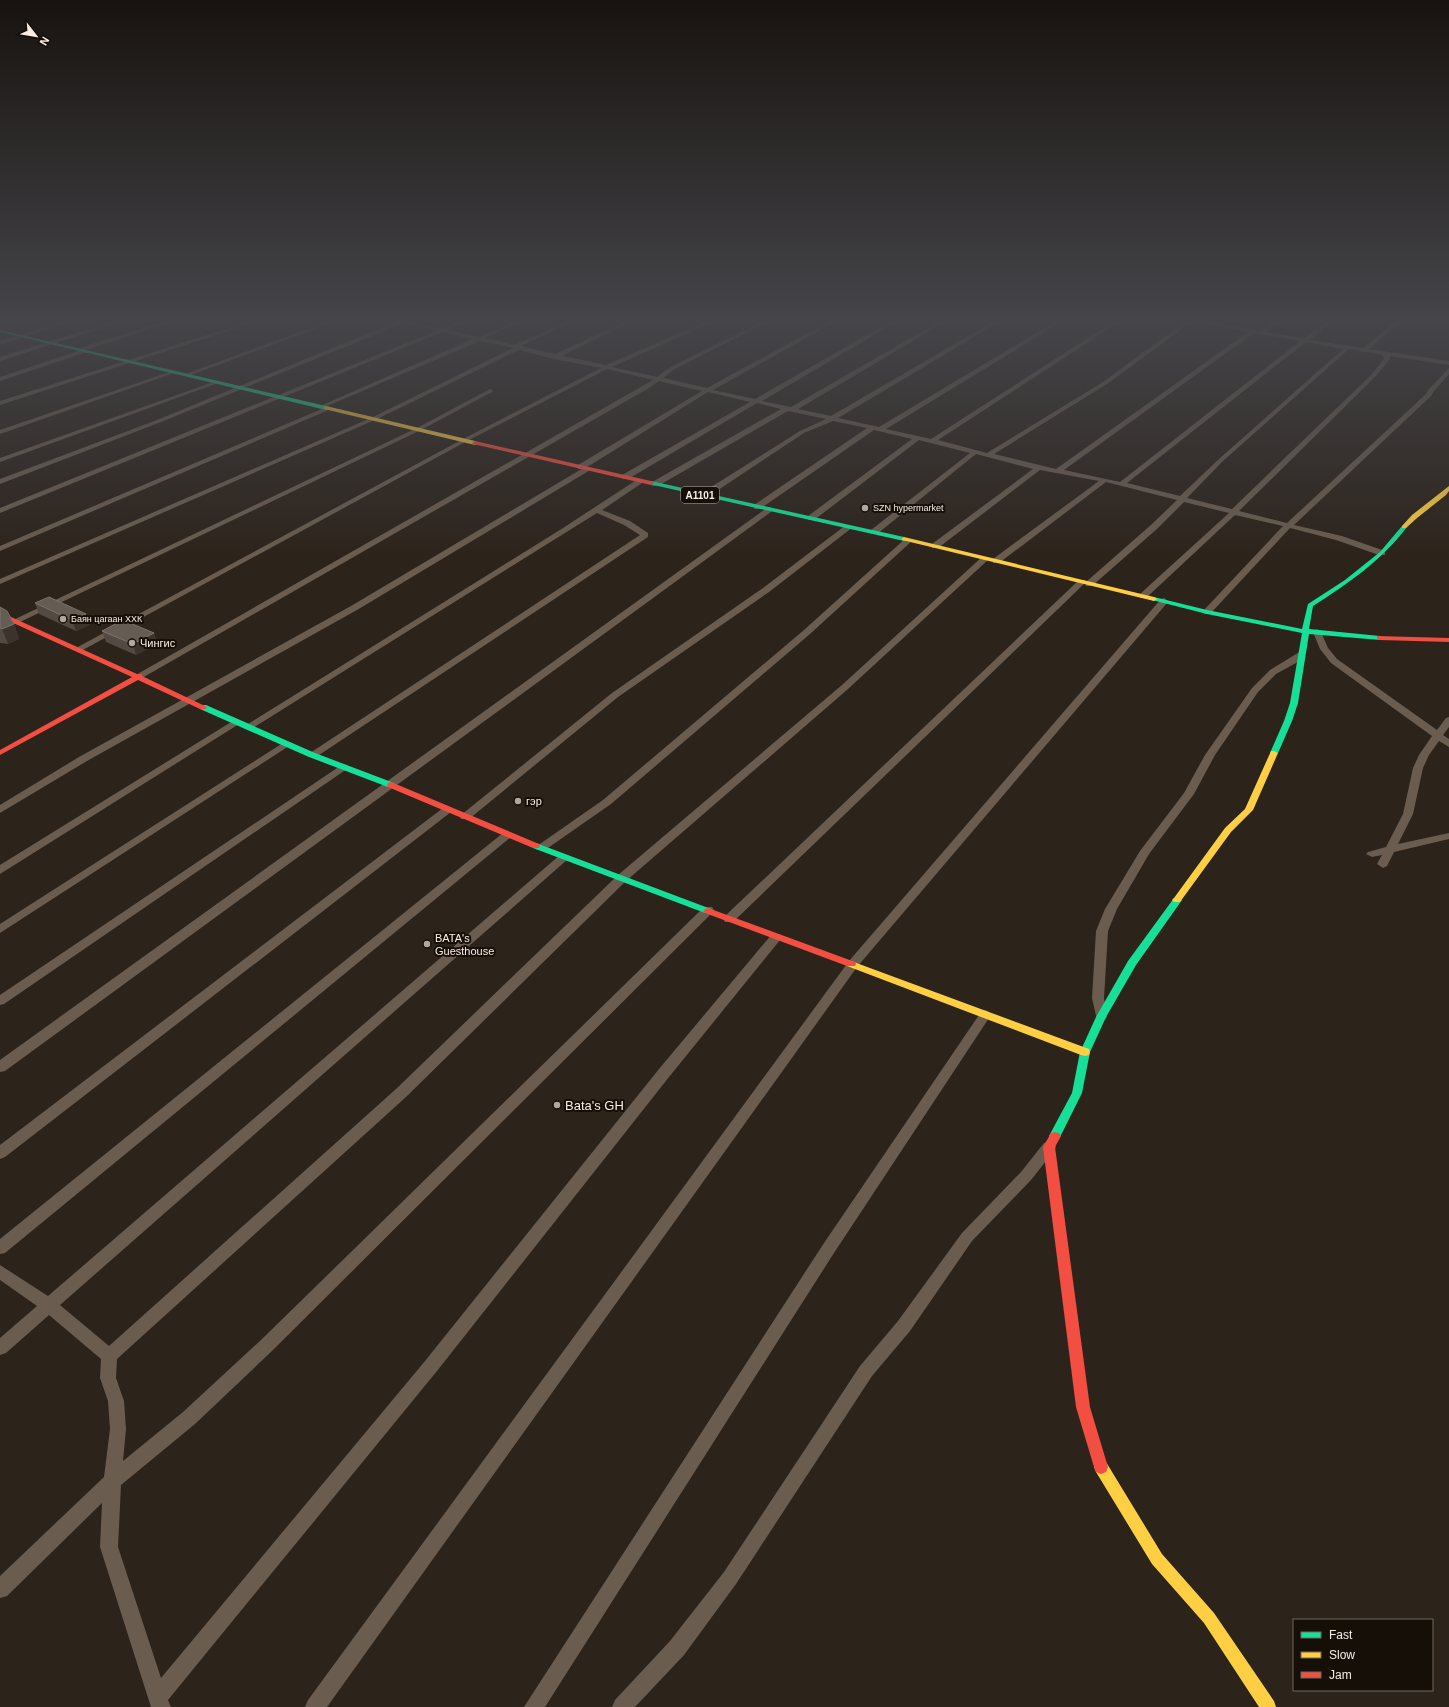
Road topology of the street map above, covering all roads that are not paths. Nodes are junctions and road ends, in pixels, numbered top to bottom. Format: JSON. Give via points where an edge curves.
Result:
{"nodes":[{"id":1,"x":10,"y":401,"type":"edge"},
{"id":2,"x":91,"y":401,"type":"edge"},
{"id":3,"x":166,"y":401,"type":"edge"},
{"id":4,"x":207,"y":401,"type":"edge"},
{"id":5,"x":269,"y":401,"type":"edge"},
{"id":6,"x":299,"y":401,"type":"edge"},
{"id":7,"x":340,"y":401,"type":"edge"},
{"id":8,"x":410,"y":401,"type":"edge"},
{"id":9,"x":472,"y":401,"type":"edge"},
{"id":10,"x":541,"y":401,"type":"edge"},
{"id":11,"x":623,"y":401,"type":"edge"},
{"id":12,"x":691,"y":401,"type":"edge"},
{"id":13,"x":749,"y":401,"type":"edge"},
{"id":14,"x":804,"y":401,"type":"edge"},
{"id":15,"x":862,"y":401,"type":"edge"},
{"id":16,"x":924,"y":401,"type":"edge"},
{"id":17,"x":995,"y":401,"type":"edge"},
{"id":18,"x":1076,"y":401,"type":"edge"},
{"id":19,"x":1156,"y":401,"type":"edge"},
{"id":20,"x":1229,"y":401,"type":"edge"},
{"id":21,"x":1288,"y":401,"type":"edge"},
{"id":22,"x":1349,"y":401,"type":"edge"},
{"id":23,"x":1423,"y":401,"type":"edge"},
{"id":24,"x":755,"y":402,"type":"junction"},
{"id":25,"x":0,"y":404,"type":"edge"},
{"id":26,"x":326,"y":407,"type":"junction"},
{"id":27,"x":788,"y":410,"type":"junction"},
{"id":28,"x":375,"y":418,"type":"junction"},
{"id":29,"x":831,"y":419,"type":"junction"},
{"id":30,"x":419,"y":429,"type":"junction"},
{"id":31,"x":875,"y":429,"type":"junction"},
{"id":32,"x":0,"y":432,"type":"edge"},
{"id":33,"x":917,"y":438,"type":"junction"},
{"id":34,"x":465,"y":440,"type":"junction"},
{"id":35,"x":932,"y":441,"type":"junction"},
{"id":36,"x":975,"y":452,"type":"junction"},
{"id":37,"x":988,"y":455,"type":"junction"},
{"id":38,"x":528,"y":456,"type":"junction"},
{"id":39,"x":0,"y":460,"type":"edge"},
{"id":40,"x":584,"y":468,"type":"junction"},
{"id":41,"x":1039,"y":468,"type":"junction"},
{"id":42,"x":1057,"y":472,"type":"junction"},
{"id":43,"x":626,"y":477,"type":"junction"},
{"id":44,"x":1105,"y":480,"type":"junction"},
{"id":45,"x":641,"y":481,"type":"junction"},
{"id":46,"x":0,"y":482,"type":"edge"},
{"id":47,"x":655,"y":484,"type":"junction"},
{"id":48,"x":1120,"y":485,"type":"junction"},
{"id":49,"x":1449,"y":488,"type":"edge"},
{"id":50,"x":703,"y":496,"type":"junction"},
{"id":51,"x":1182,"y":499,"type":"junction"},
{"id":52,"x":757,"y":507,"type":"junction"},
{"id":53,"x":771,"y":509,"type":"junction"},
{"id":54,"x":597,"y":510,"type":"junction"},
{"id":55,"x":0,"y":511,"type":"edge"},
{"id":56,"x":1234,"y":512,"type":"junction"},
{"id":57,"x":811,"y":518,"type":"junction"},
{"id":58,"x":1288,"y":526,"type":"junction"},
{"id":59,"x":849,"y":527,"type":"junction"},
{"id":60,"x":874,"y":532,"type":"junction"},
{"id":61,"x":909,"y":540,"type":"junction"},
{"id":62,"x":935,"y":546,"type":"junction"},
{"id":63,"x":0,"y":548,"type":"edge"},
{"id":64,"x":1382,"y":553,"type":"junction"},
{"id":65,"x":990,"y":560,"type":"junction"},
{"id":66,"x":0,"y":582,"type":"edge"},
{"id":67,"x":1085,"y":583,"type":"junction"},
{"id":68,"x":1143,"y":596,"type":"junction"},
{"id":69,"x":1164,"y":601,"type":"junction"},
{"id":70,"x":1207,"y":612,"type":"junction"},
{"id":71,"x":0,"y":614,"type":"edge"},
{"id":72,"x":15,"y":621,"type":"junction"},
{"id":73,"x":1304,"y":631,"type":"junction"},
{"id":74,"x":1317,"y":632,"type":"junction"},
{"id":75,"x":1449,"y":640,"type":"edge"},
{"id":76,"x":78,"y":649,"type":"junction"},
{"id":77,"x":1301,"y":654,"type":"junction"},
{"id":78,"x":139,"y":676,"type":"junction"},
{"id":79,"x":187,"y":700,"type":"junction"},
{"id":80,"x":1449,"y":720,"type":"edge"},
{"id":81,"x":236,"y":722,"type":"junction"},
{"id":82,"x":248,"y":727,"type":"junction"},
{"id":83,"x":1438,"y":737,"type":"junction"},
{"id":84,"x":286,"y":744,"type":"junction"},
{"id":85,"x":1449,"y":744,"type":"edge"},
{"id":86,"x":0,"y":752,"type":"edge"},
{"id":87,"x":312,"y":755,"type":"junction"},
{"id":88,"x":343,"y":767,"type":"junction"},
{"id":89,"x":391,"y":785,"type":"junction"},
{"id":90,"x":0,"y":810,"type":"edge"},
{"id":91,"x":448,"y":810,"type":"junction"},
{"id":92,"x":465,"y":817,"type":"junction"},
{"id":93,"x":507,"y":835,"type":"junction"},
{"id":94,"x":1449,"y":836,"type":"edge"},
{"id":95,"x":541,"y":848,"type":"junction"},
{"id":96,"x":1388,"y":850,"type":"junction"},
{"id":97,"x":1372,"y":854,"type":"dead end"},
{"id":98,"x":564,"y":857,"type":"junction"},
{"id":99,"x":1383,"y":864,"type":"dead end"},
{"id":100,"x":0,"y":870,"type":"edge"},
{"id":101,"x":622,"y":878,"type":"junction"},
{"id":102,"x":708,"y":910,"type":"junction"},
{"id":103,"x":729,"y":919,"type":"junction"},
{"id":104,"x":0,"y":929,"type":"edge"},
{"id":105,"x":776,"y":937,"type":"junction"},
{"id":106,"x":853,"y":964,"type":"junction"},
{"id":107,"x":0,"y":1001,"type":"edge"},
{"id":108,"x":985,"y":1015,"type":"junction"},
{"id":109,"x":1100,"y":1017,"type":"junction"},
{"id":110,"x":1085,"y":1052,"type":"junction"},
{"id":111,"x":0,"y":1067,"type":"edge"},
{"id":112,"x":1049,"y":1147,"type":"junction"},
{"id":113,"x":0,"y":1153,"type":"edge"},
{"id":114,"x":0,"y":1248,"type":"edge"},
{"id":115,"x":0,"y":1272,"type":"edge"},
{"id":116,"x":49,"y":1306,"type":"junction"},
{"id":117,"x":0,"y":1348,"type":"edge"},
{"id":118,"x":109,"y":1356,"type":"junction"},
{"id":119,"x":112,"y":1481,"type":"junction"},
{"id":120,"x":0,"y":1589,"type":"edge"},
{"id":121,"x":160,"y":1702,"type":"edge"},
{"id":122,"x":315,"y":1707,"type":"edge"},
{"id":123,"x":534,"y":1707,"type":"edge"},
{"id":124,"x":622,"y":1707,"type":"edge"},
{"id":125,"x":1268,"y":1707,"type":"edge"}],
"edges":[{"from":1,"to":25,"type":"street"},
{"from":2,"to":32,"type":"street"},
{"from":3,"to":39,"type":"street"},
{"from":4,"to":46,"type":"street"},
{"from":5,"to":55,"type":"street"},
{"from":6,"to":26,"type":"main road","number":"A1101"},
{"from":7,"to":26,"type":"street"},
{"from":8,"to":28,"type":"street"},
{"from":9,"to":30,"type":"street"},
{"from":10,"to":34,"type":"street"},
{"from":11,"to":38,"type":"street"},
{"from":12,"to":40,"type":"street"},
{"from":13,"to":24,"type":"street"},
{"from":14,"to":27,"type":"street"},
{"from":15,"to":29,"type":"street"},
{"from":16,"to":31,"type":"street"},
{"from":17,"to":35,"type":"street"},
{"from":18,"to":37,"type":"street"},
{"from":19,"to":42,"type":"street"},
{"from":20,"to":48,"type":"street"},
{"from":21,"to":51,"type":"street"},
{"from":22,"to":56,"type":"street"},
{"from":23,"to":58,"type":"street"},
{"from":24,"to":27,"type":"street"},
{"from":24,"to":43,"type":"street"},
{"from":26,"to":28,"type":"main road","number":"A1101"},
{"from":26,"to":63,"type":"street"},
{"from":27,"to":29,"type":"street"},
{"from":27,"to":47,"type":"street"},
{"from":28,"to":30,"type":"main road","number":"A1101"},
{"from":28,"to":66,"type":"street"},
{"from":29,"to":31,"type":"street"},
{"from":29,"to":50,"type":"street","via":[[802,432]]},
{"from":30,"to":34,"type":"main road","number":"A1101"},
{"from":30,"to":72,"type":"street"},
{"from":31,"to":33,"type":"street"},
{"from":31,"to":52,"type":"street"},
{"from":33,"to":35,"type":"street"},
{"from":33,"to":57,"type":"street"},
{"from":34,"to":38,"type":"main road","number":"A1101"},
{"from":34,"to":76,"type":"street"},
{"from":35,"to":36,"type":"street"},
{"from":36,"to":37,"type":"street"},
{"from":36,"to":60,"type":"street"},
{"from":37,"to":41,"type":"street"},
{"from":38,"to":40,"type":"main road","number":"A1101"},
{"from":38,"to":78,"type":"street"},
{"from":40,"to":43,"type":"main road","number":"A1101"},
{"from":40,"to":79,"type":"street","via":[[354,608]]},
{"from":41,"to":42,"type":"street"},
{"from":41,"to":62,"type":"street"},
{"from":42,"to":44,"type":"street"},
{"from":43,"to":45,"type":"main road","number":"A1101"},
{"from":44,"to":48,"type":"street"},
{"from":44,"to":65,"type":"street"},
{"from":45,"to":47,"type":"main road","number":"A1101"},
{"from":45,"to":54,"type":"street"},
{"from":47,"to":50,"type":"main road","number":"A1101"},
{"from":48,"to":51,"type":"street"},
{"from":49,"to":64,"type":"main road","via":[[1442,496],[1414,515]]},
{"from":50,"to":52,"type":"main road","number":"A1101"},
{"from":51,"to":56,"type":"street"},
{"from":51,"to":67,"type":"street","via":[[1155,526]]},
{"from":52,"to":53,"type":"main road","number":"A1101"},
{"from":53,"to":57,"type":"main road","number":"A1101"},
{"from":53,"to":89,"type":"street"},
{"from":54,"to":82,"type":"street"},
{"from":54,"to":87,"type":"street","via":[[627,523],[646,535]]},
{"from":56,"to":58,"type":"street"},
{"from":56,"to":68,"type":"street"},
{"from":57,"to":59,"type":"main road","number":"A1101"},
{"from":58,"to":64,"type":"street","via":[[1339,538]]},
{"from":58,"to":70,"type":"street"},
{"from":59,"to":60,"type":"main road","number":"A1101"},
{"from":59,"to":92,"type":"street","via":[[766,590],[615,695]]},
{"from":60,"to":61,"type":"main road","number":"A1101"},
{"from":61,"to":62,"type":"main road","number":"A1101"},
{"from":61,"to":95,"type":"street","via":[[807,632],[607,802]]},
{"from":62,"to":65,"type":"main road","number":"A1101"},
{"from":64,"to":73,"type":"main road","via":[[1347,581],[1310,605]]},
{"from":65,"to":67,"type":"main road","number":"A1101"},
{"from":65,"to":101,"type":"street"},
{"from":67,"to":68,"type":"main road","number":"A1101"},
{"from":67,"to":103,"type":"street"},
{"from":68,"to":69,"type":"main road","number":"A1101"},
{"from":69,"to":70,"type":"main road","number":"A1101"},
{"from":69,"to":106,"type":"street"},
{"from":70,"to":73,"type":"main road","number":"A1101"},
{"from":71,"to":72,"type":"main road"},
{"from":72,"to":76,"type":"main road"},
{"from":73,"to":74,"type":"main road","number":"A1101"},
{"from":73,"to":77,"type":"main road"},
{"from":74,"to":75,"type":"main road","number":"A1101","via":[[1404,640]]},
{"from":74,"to":83,"type":"street","via":[[1324,650],[1334,661]]},
{"from":76,"to":78,"type":"main road"},
{"from":77,"to":109,"type":"main road","via":[[1290,716],[1248,810],[1228,830],[1175,902],[1132,963]]},
{"from":77,"to":109,"type":"street","via":[[1293,662],[1273,672],[1255,690],[1210,755],[1189,794],[1144,853],[1111,909],[1102,931],[1098,998]]},
{"from":78,"to":79,"type":"main road"},
{"from":78,"to":86,"type":"main road"},
{"from":79,"to":81,"type":"main road"},
{"from":79,"to":90,"type":"street"},
{"from":80,"to":83,"type":"street"},
{"from":81,"to":82,"type":"main road"},
{"from":81,"to":100,"type":"street"},
{"from":82,"to":84,"type":"main road"},
{"from":83,"to":85,"type":"street"},
{"from":83,"to":96,"type":"street","via":[[1424,755],[1418,768],[1408,814]]},
{"from":84,"to":87,"type":"main road"},
{"from":84,"to":104,"type":"street"},
{"from":87,"to":88,"type":"main road"},
{"from":88,"to":89,"type":"main road"},
{"from":88,"to":107,"type":"street"},
{"from":89,"to":91,"type":"main road"},
{"from":89,"to":111,"type":"street"},
{"from":91,"to":92,"type":"main road"},
{"from":91,"to":113,"type":"street"},
{"from":92,"to":93,"type":"main road"},
{"from":93,"to":95,"type":"main road"},
{"from":93,"to":114,"type":"street"},
{"from":94,"to":96,"type":"street"},
{"from":95,"to":98,"type":"main road"},
{"from":96,"to":97,"type":"street"},
{"from":96,"to":99,"type":"street"},
{"from":98,"to":101,"type":"main road"},
{"from":98,"to":116,"type":"street"},
{"from":101,"to":102,"type":"main road"},
{"from":101,"to":118,"type":"street","via":[[401,1093]]},
{"from":102,"to":103,"type":"main road"},
{"from":102,"to":119,"type":"street","via":[[267,1345],[189,1418]]},
{"from":103,"to":105,"type":"main road"},
{"from":105,"to":106,"type":"main road"},
{"from":105,"to":121,"type":"street","via":[[664,1072],[432,1366]]},
{"from":106,"to":108,"type":"main road"},
{"from":106,"to":122,"type":"street"},
{"from":108,"to":110,"type":"main road"},
{"from":108,"to":123,"type":"street","via":[[827,1251]]},
{"from":109,"to":110,"type":"main road"},
{"from":110,"to":112,"type":"main road","via":[[1077,1093]]},
{"from":112,"to":124,"type":"street","via":[[1026,1176],[963,1244],[904,1326],[866,1371],[730,1578],[677,1648]]},
{"from":112,"to":125,"type":"main road","via":[[1083,1407],[1100,1466],[1157,1559],[1209,1618]]},
{"from":115,"to":116,"type":"street"},
{"from":116,"to":117,"type":"street"},
{"from":116,"to":118,"type":"street"},
{"from":118,"to":119,"type":"street","via":[[108,1378],[116,1401],[118,1429]]},
{"from":119,"to":120,"type":"street"},
{"from":119,"to":121,"type":"street","via":[[109,1547]]}]}
